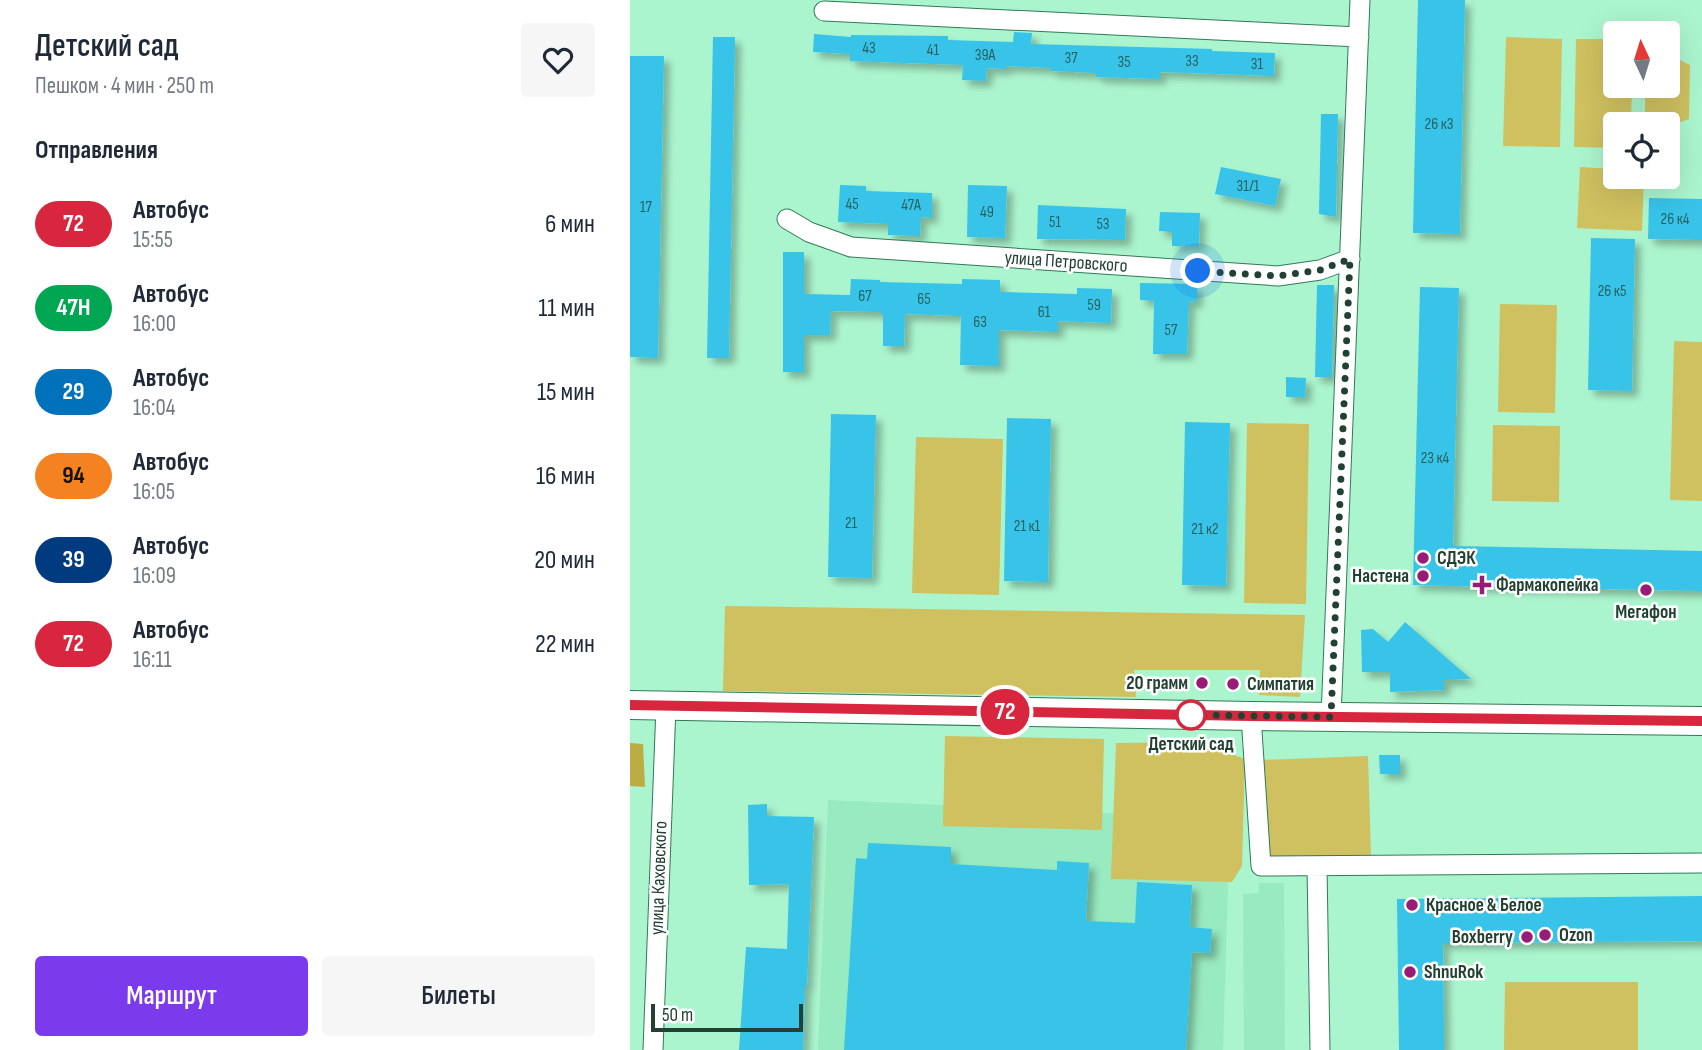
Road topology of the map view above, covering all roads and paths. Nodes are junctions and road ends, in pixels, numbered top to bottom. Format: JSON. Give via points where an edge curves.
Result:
{"nodes":[{"id":1,"x":1360,"y":0,"type":"edge"},
{"id":2,"x":824,"y":11,"type":"dead end"},
{"id":3,"x":1359,"y":37,"type":"junction"},
{"id":4,"x":787,"y":219,"type":"dead end"},
{"id":5,"x":1350,"y":259,"type":"junction"},
{"id":6,"x":630,"y":705,"type":"edge"},
{"id":7,"x":666,"y":706,"type":"junction"},
{"id":8,"x":1251,"y":716,"type":"junction"},
{"id":9,"x":1331,"y":717,"type":"junction"},
{"id":10,"x":1702,"y":721,"type":"edge"},
{"id":11,"x":1702,"y":863,"type":"edge"},
{"id":12,"x":1317,"y":866,"type":"junction"},
{"id":13,"x":653,"y":1050,"type":"edge"},
{"id":14,"x":1320,"y":1050,"type":"edge"}],
"edges":[{"from":1,"to":3,"type":"street"},
{"from":2,"to":3,"type":"street"},
{"from":3,"to":5,"type":"street"},
{"from":4,"to":5,"type":"street","name":"улица Петровского","via":[[809,232],[865,248],[1278,276],[1320,270]]},
{"from":5,"to":9,"type":"street"},
{"from":6,"to":7,"type":"main road"},
{"from":7,"to":8,"type":"main road"},
{"from":7,"to":13,"type":"street","name":"улица Каховского"},
{"from":8,"to":9,"type":"main road"},
{"from":8,"to":12,"type":"street","via":[[1261,866]]},
{"from":9,"to":10,"type":"main road"},
{"from":11,"to":12,"type":"street"},
{"from":12,"to":14,"type":"street"}]}
